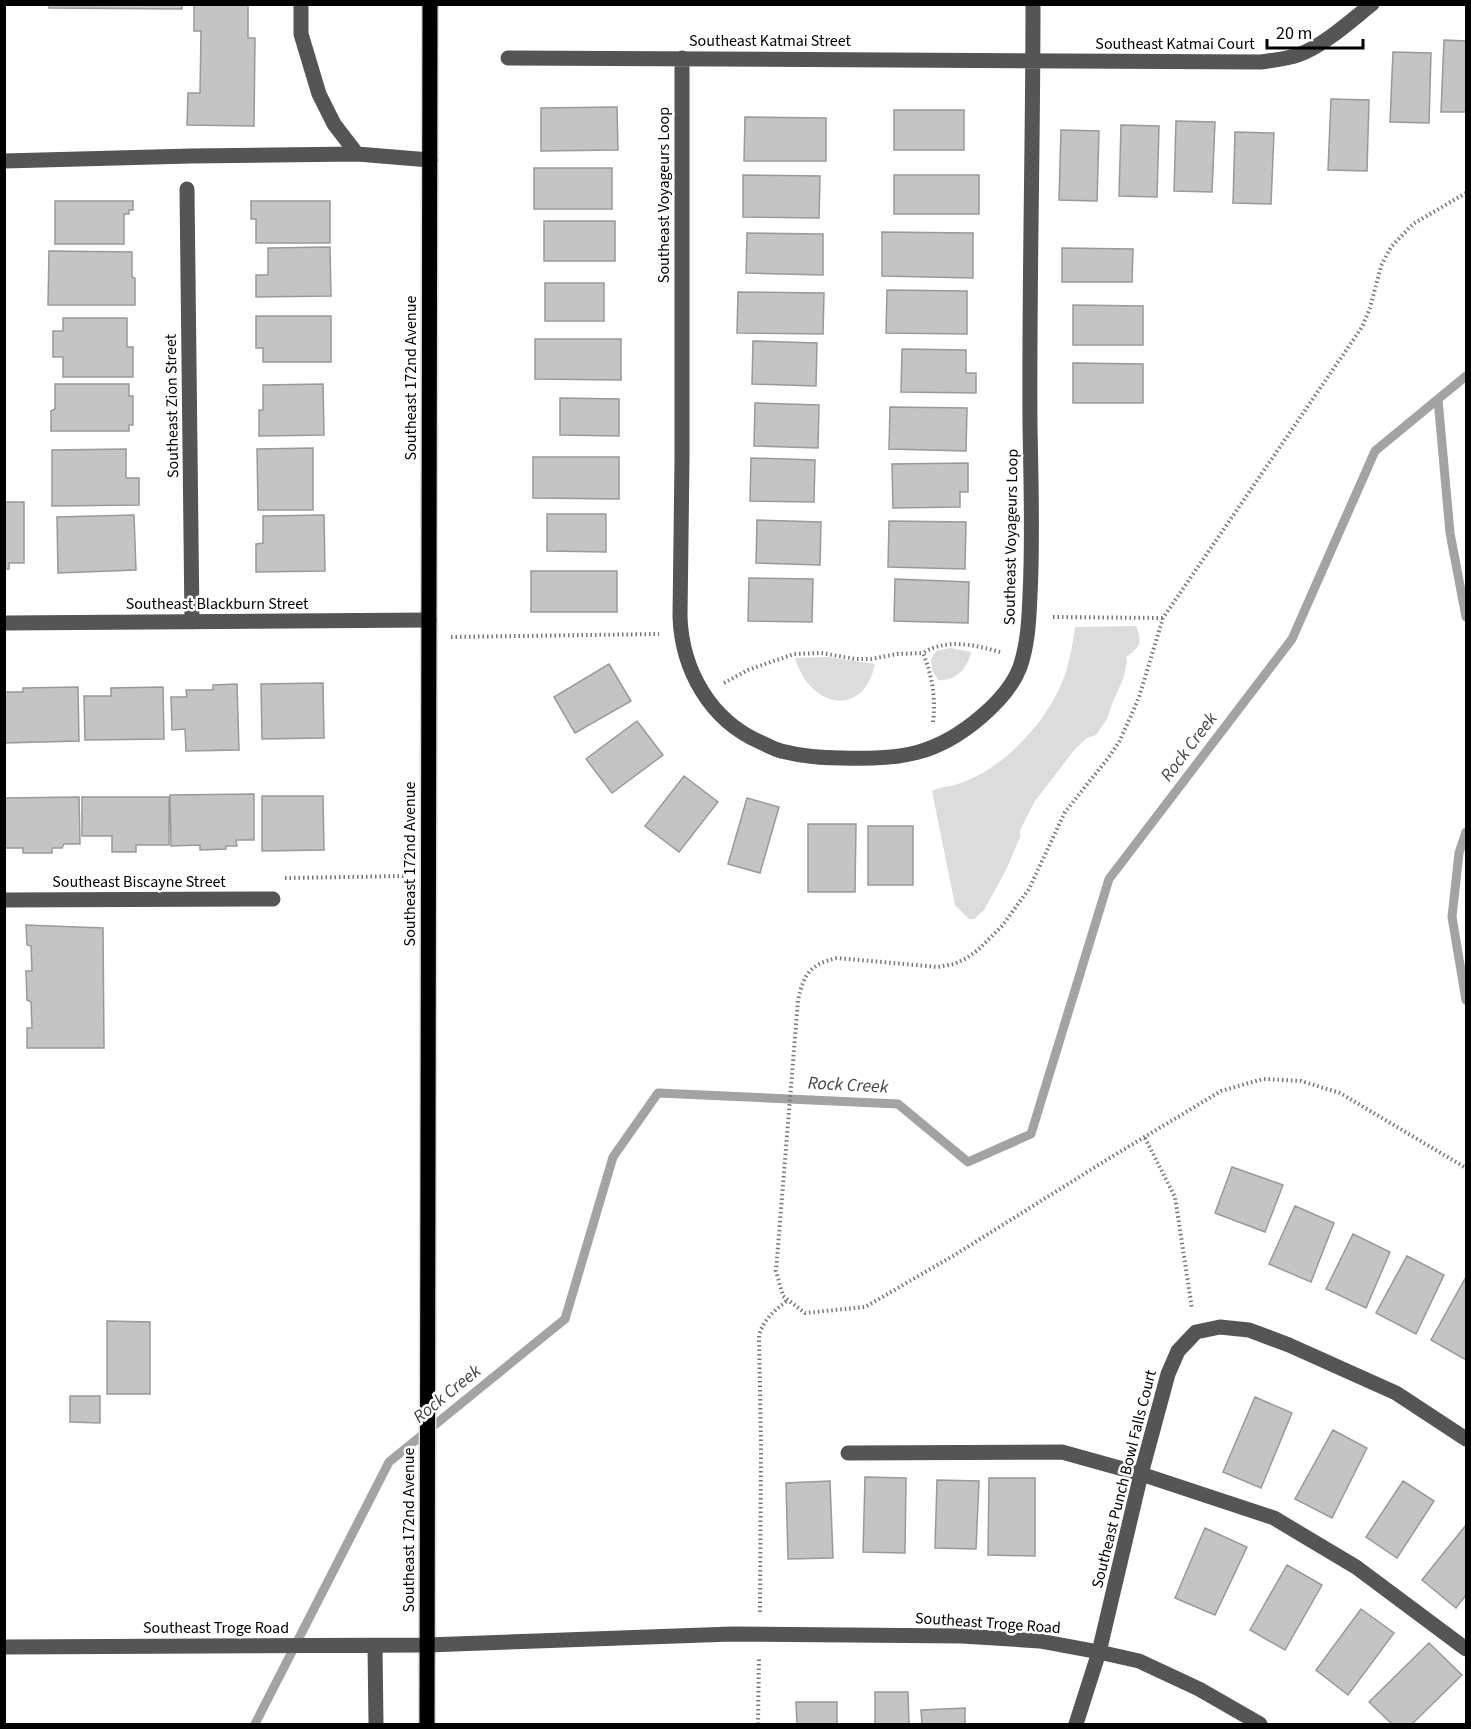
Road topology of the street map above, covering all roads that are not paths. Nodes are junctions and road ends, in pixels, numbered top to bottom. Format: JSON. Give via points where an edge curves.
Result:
{"nodes":[{"id":1,"x":301,"y":4,"type":"edge"},
{"id":2,"x":430,"y":4,"type":"edge"},
{"id":3,"x":1033,"y":4,"type":"edge"},
{"id":4,"x":1372,"y":4,"type":"edge"},
{"id":5,"x":508,"y":58,"type":"dead end"},
{"id":6,"x":682,"y":58,"type":"junction"},
{"id":7,"x":1033,"y":62,"type":"junction"},
{"id":8,"x":357,"y":154,"type":"junction"},
{"id":9,"x":430,"y":160,"type":"junction"},
{"id":10,"x":4,"y":161,"type":"edge"},
{"id":11,"x":187,"y":189,"type":"dead end"},
{"id":12,"x":429,"y":620,"type":"junction"},
{"id":13,"x":192,"y":622,"type":"junction"},
{"id":14,"x":4,"y":623,"type":"edge"},
{"id":15,"x":273,"y":899,"type":"road end"},
{"id":16,"x":4,"y":900,"type":"edge"},
{"id":17,"x":1467,"y":1438,"type":"edge"},
{"id":18,"x":848,"y":1453,"type":"dead end"},
{"id":19,"x":1141,"y":1474,"type":"junction"},
{"id":20,"x":427,"y":1645,"type":"junction"},
{"id":21,"x":375,"y":1646,"type":"junction"},
{"id":22,"x":4,"y":1647,"type":"edge"},
{"id":23,"x":1467,"y":1649,"type":"edge"},
{"id":24,"x":1099,"y":1652,"type":"junction"},
{"id":25,"x":376,"y":1725,"type":"edge"},
{"id":26,"x":427,"y":1725,"type":"edge"},
{"id":27,"x":1076,"y":1725,"type":"edge"},
{"id":28,"x":1260,"y":1725,"type":"edge"}],
"edges":[{"from":1,"to":8,"type":"street","via":[[301,34],[319,94],[334,124]]},
{"from":2,"to":9,"type":"main road","name":"Southeast 172nd Avenue"},
{"from":3,"to":7,"type":"street","name":"Southeast Voyageurs Loop"},
{"from":4,"to":7,"type":"street","name":"Southeast Katmai Court","via":[[1323,42],[1285,59]]},
{"from":5,"to":6,"type":"street","name":"Southeast Katmai Street"},
{"from":6,"to":7,"type":"street","name":"Southeast Katmai Street"},
{"from":6,"to":7,"type":"street","name":"Southeast Voyageurs Loop","via":[[681,632],[685,654],[703,695],[722,717],[747,736],[778,750],[820,758],[874,759],[907,756],[937,747],[962,733],[1009,687],[1020,667],[1029,630]]},
{"from":8,"to":9,"type":"street"},
{"from":8,"to":10,"type":"street"},
{"from":9,"to":12,"type":"main road","name":"Southeast 172nd Avenue"},
{"from":11,"to":13,"type":"street","name":"Southeast Zion Street"},
{"from":12,"to":13,"type":"street","name":"Southeast Blackburn Street"},
{"from":12,"to":20,"type":"main road","name":"Southeast 172nd Avenue"},
{"from":13,"to":14,"type":"street","name":"Southeast Blackburn Street"},
{"from":15,"to":16,"type":"street","name":"Southeast Biscayne Street"},
{"from":17,"to":19,"type":"street","name":"Southeast Punch Bowl Falls Court","via":[[1396,1393],[1289,1345],[1249,1330],[1220,1327],[1196,1332],[1178,1351]]},
{"from":18,"to":19,"type":"street","via":[[1062,1452]]},
{"from":19,"to":23,"type":"street","via":[[1274,1518],[1356,1567]]},
{"from":19,"to":24,"type":"street","name":"Southeast Punch Bowl Falls Court"},
{"from":20,"to":21,"type":"street","name":"Southeast Troge Road"},
{"from":20,"to":24,"type":"street","name":"Southeast Troge Road","via":[[732,1634],[962,1636],[1040,1641]]},
{"from":20,"to":26,"type":"main road","name":"Southeast 172nd Avenue"},
{"from":21,"to":22,"type":"street","name":"Southeast Troge Road"},
{"from":21,"to":25,"type":"street"},
{"from":24,"to":27,"type":"street","name":"Southeast Punch Bowl Falls Court"},
{"from":24,"to":28,"type":"street","name":"Southeast Troge Road","via":[[1138,1661],[1199,1689]]}]}
